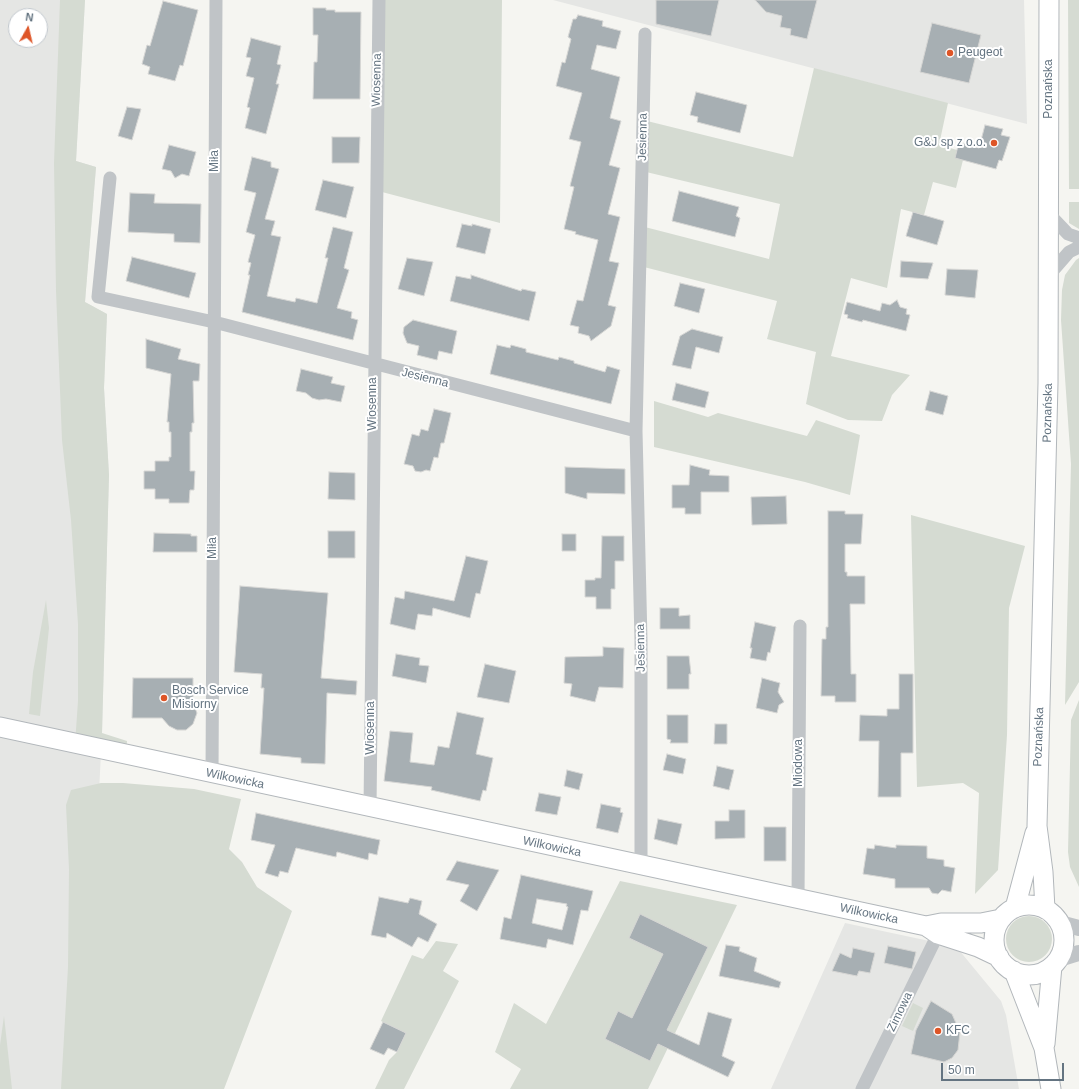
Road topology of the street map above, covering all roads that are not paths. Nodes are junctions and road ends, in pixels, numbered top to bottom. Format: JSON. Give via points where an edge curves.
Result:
{"nodes":[{"id":1,"x":216,"y":0,"type":"edge"},
{"id":2,"x":378,"y":0,"type":"edge"},
{"id":3,"x":1049,"y":0,"type":"edge"},
{"id":4,"x":645,"y":34,"type":"dead end"},
{"id":5,"x":110,"y":178,"type":"dead end"},
{"id":6,"x":1049,"y":214,"type":"junction"},
{"id":7,"x":1079,"y":238,"type":"edge"},
{"id":8,"x":1079,"y":247,"type":"edge"},
{"id":9,"x":1049,"y":275,"type":"junction"},
{"id":10,"x":214,"y":322,"type":"junction"},
{"id":11,"x":374,"y":365,"type":"junction"},
{"id":12,"x":636,"y":432,"type":"junction"},
{"id":13,"x":800,"y":626,"type":"dead end"},
{"id":14,"x":0,"y":728,"type":"edge"},
{"id":15,"x":212,"y":774,"type":"junction"},
{"id":16,"x":370,"y":808,"type":"junction"},
{"id":17,"x":1036,"y":826,"type":"junction"},
{"id":18,"x":641,"y":866,"type":"junction"},
{"id":19,"x":798,"y":900,"type":"junction"},
{"id":20,"x":1045,"y":909,"type":"junction"},
{"id":21,"x":1008,"y":913,"type":"junction"},
{"id":22,"x":1060,"y":923,"type":"junction"},
{"id":23,"x":1079,"y":928,"type":"edge"},
{"id":24,"x":932,"y":930,"type":"junction"},
{"id":25,"x":1079,"y":954,"type":"edge"},
{"id":26,"x":999,"y":957,"type":"junction"},
{"id":27,"x":1055,"y":963,"type":"junction"},
{"id":28,"x":1014,"y":971,"type":"junction"},
{"id":29,"x":1044,"y":1048,"type":"junction"},
{"id":30,"x":862,"y":1089,"type":"edge"},
{"id":31,"x":1051,"y":1089,"type":"edge"}],
"edges":[{"from":1,"to":10,"type":"street","name":"Miła"},
{"from":2,"to":11,"type":"street","name":"Wiosenna"},
{"from":3,"to":6,"type":"main road","name":"Poznańska"},
{"from":4,"to":12,"type":"street","name":"Jesienna"},
{"from":5,"to":10,"type":"street","via":[[98,297]]},
{"from":6,"to":7,"type":"street","via":[[1068,234]]},
{"from":6,"to":9,"type":"main road","name":"Poznańska"},
{"from":8,"to":9,"type":"street","via":[[1069,252]]},
{"from":9,"to":17,"type":"main road","name":"Poznańska","via":[[1047,453]]},
{"from":10,"to":11,"type":"street","name":"Jesienna"},
{"from":10,"to":15,"type":"street","name":"Miła"},
{"from":11,"to":12,"type":"street","name":"Jesienna"},
{"from":11,"to":16,"type":"street","name":"Wiosenna"},
{"from":12,"to":18,"type":"street","name":"Jesienna","via":[[641,641]]},
{"from":13,"to":19,"type":"street","name":"Miodowa"},
{"from":14,"to":15,"type":"main road","name":"Wilkowicka"},
{"from":15,"to":16,"type":"main road","name":"Wilkowicka"},
{"from":16,"to":18,"type":"main road","name":"Wilkowicka"},
{"from":17,"to":20,"type":"main road","name":"Poznańska","via":[[1043,872]]},
{"from":17,"to":21,"type":"main road","name":"Poznańska"},
{"from":18,"to":19,"type":"main road","name":"Wilkowicka"},
{"from":19,"to":24,"type":"main road","name":"Wilkowicka"},
{"from":20,"to":21,"type":"main road","via":[[1030,905]]},
{"from":20,"to":22,"type":"main road"},
{"from":21,"to":24,"type":"main road","name":"Wilkowicka","via":[[980,923],[941,923]]},
{"from":21,"to":26,"type":"main road","via":[[996,928],[995,948]]},
{"from":22,"to":23,"type":"street"},
{"from":22,"to":27,"type":"main road","via":[[1064,938],[1062,952]]},
{"from":24,"to":26,"type":"main road","name":"Wilkowicka"},
{"from":24,"to":30,"type":"street","name":"Zimowa"},
{"from":25,"to":27,"type":"street"},
{"from":26,"to":28,"type":"main road"},
{"from":27,"to":28,"type":"main road","via":[[1034,975]]},
{"from":27,"to":29,"type":"main road"},
{"from":28,"to":29,"type":"main road"},
{"from":29,"to":31,"type":"main road"}]}
